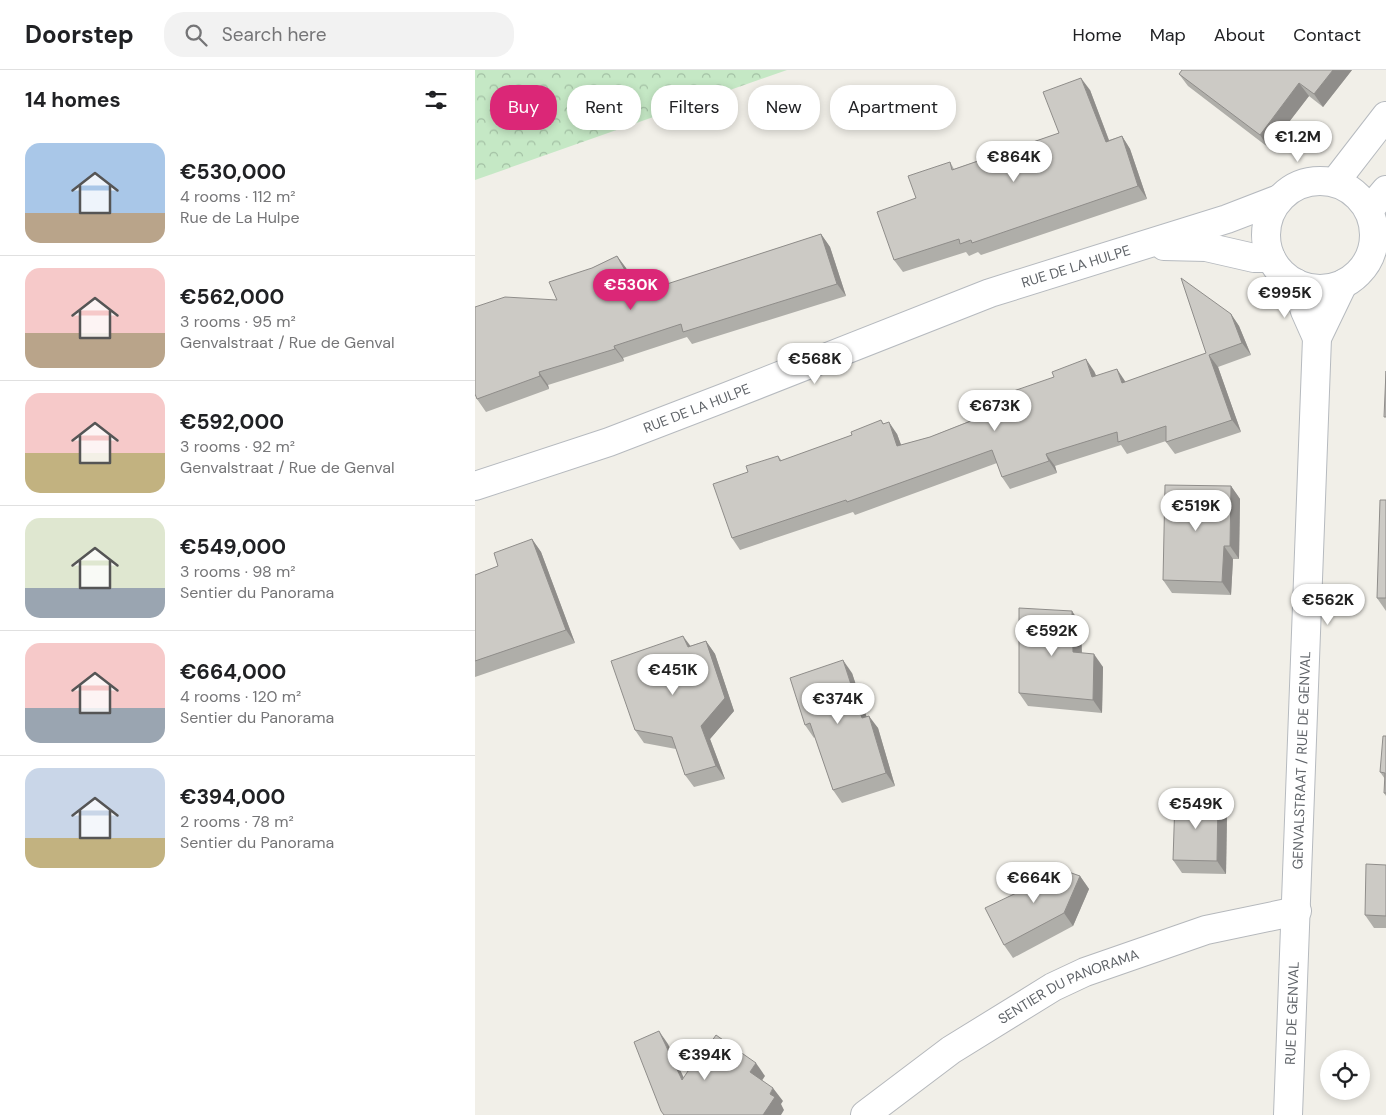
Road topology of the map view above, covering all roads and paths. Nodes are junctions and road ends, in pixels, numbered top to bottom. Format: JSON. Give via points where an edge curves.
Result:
{"nodes":[{"id":1,"x":1386,"y":116,"type":"edge"},
{"id":2,"x":1335,"y":182,"type":"junction"},
{"id":3,"x":1279,"y":199,"type":"junction"},
{"id":4,"x":1378,"y":200,"type":"edge"},
{"id":5,"x":1143,"y":245,"type":"junction"},
{"id":6,"x":1271,"y":258,"type":"junction"},
{"id":7,"x":1296,"y":283,"type":"junction"},
{"id":8,"x":1343,"y":284,"type":"junction"},
{"id":9,"x":1317,"y":338,"type":"junction"},
{"id":10,"x":475,"y":486,"type":"edge"},
{"id":11,"x":1297,"y":911,"type":"junction"},
{"id":12,"x":865,"y":1115,"type":"edge"},
{"id":13,"x":1288,"y":1115,"type":"edge"}],
"edges":[{"from":1,"to":2,"type":"street"},
{"from":2,"to":3,"type":"street","via":[[1314,180],[1295,186]]},
{"from":2,"to":4,"type":"street"},
{"from":3,"to":5,"type":"street","name":"RUE DE LA HULPE","via":[[1227,220]]},
{"from":3,"to":6,"type":"street","via":[[1269,217],[1266,237]]},
{"from":4,"to":8,"type":"street","via":[[1374,244],[1368,261],[1357,275]]},
{"from":5,"to":6,"type":"street","name":"RUE DE LA HULPE","via":[[1205,248],[1254,258]]},
{"from":5,"to":10,"type":"street","name":"RUE DE LA HULPE","via":[[990,293],[654,425]]},
{"from":6,"to":7,"type":"street","via":[[1281,273]]},
{"from":7,"to":8,"type":"street","via":[[1311,289],[1328,289]]},
{"from":7,"to":9,"type":"street","name":"GENVALSTRAAT / RUE DE GENVAL"},
{"from":8,"to":9,"type":"street","name":"GENVALSTRAAT / RUE DE GENVAL"},
{"from":9,"to":11,"type":"street","name":"GENVALSTRAAT / RUE DE GENVAL"},
{"from":11,"to":12,"type":"street","name":"SENTIER DU PANORAMA","via":[[1206,930],[1085,972],[1053,987],[951,1050]]},
{"from":11,"to":13,"type":"street","name":"RUE DE GENVAL"}]}
